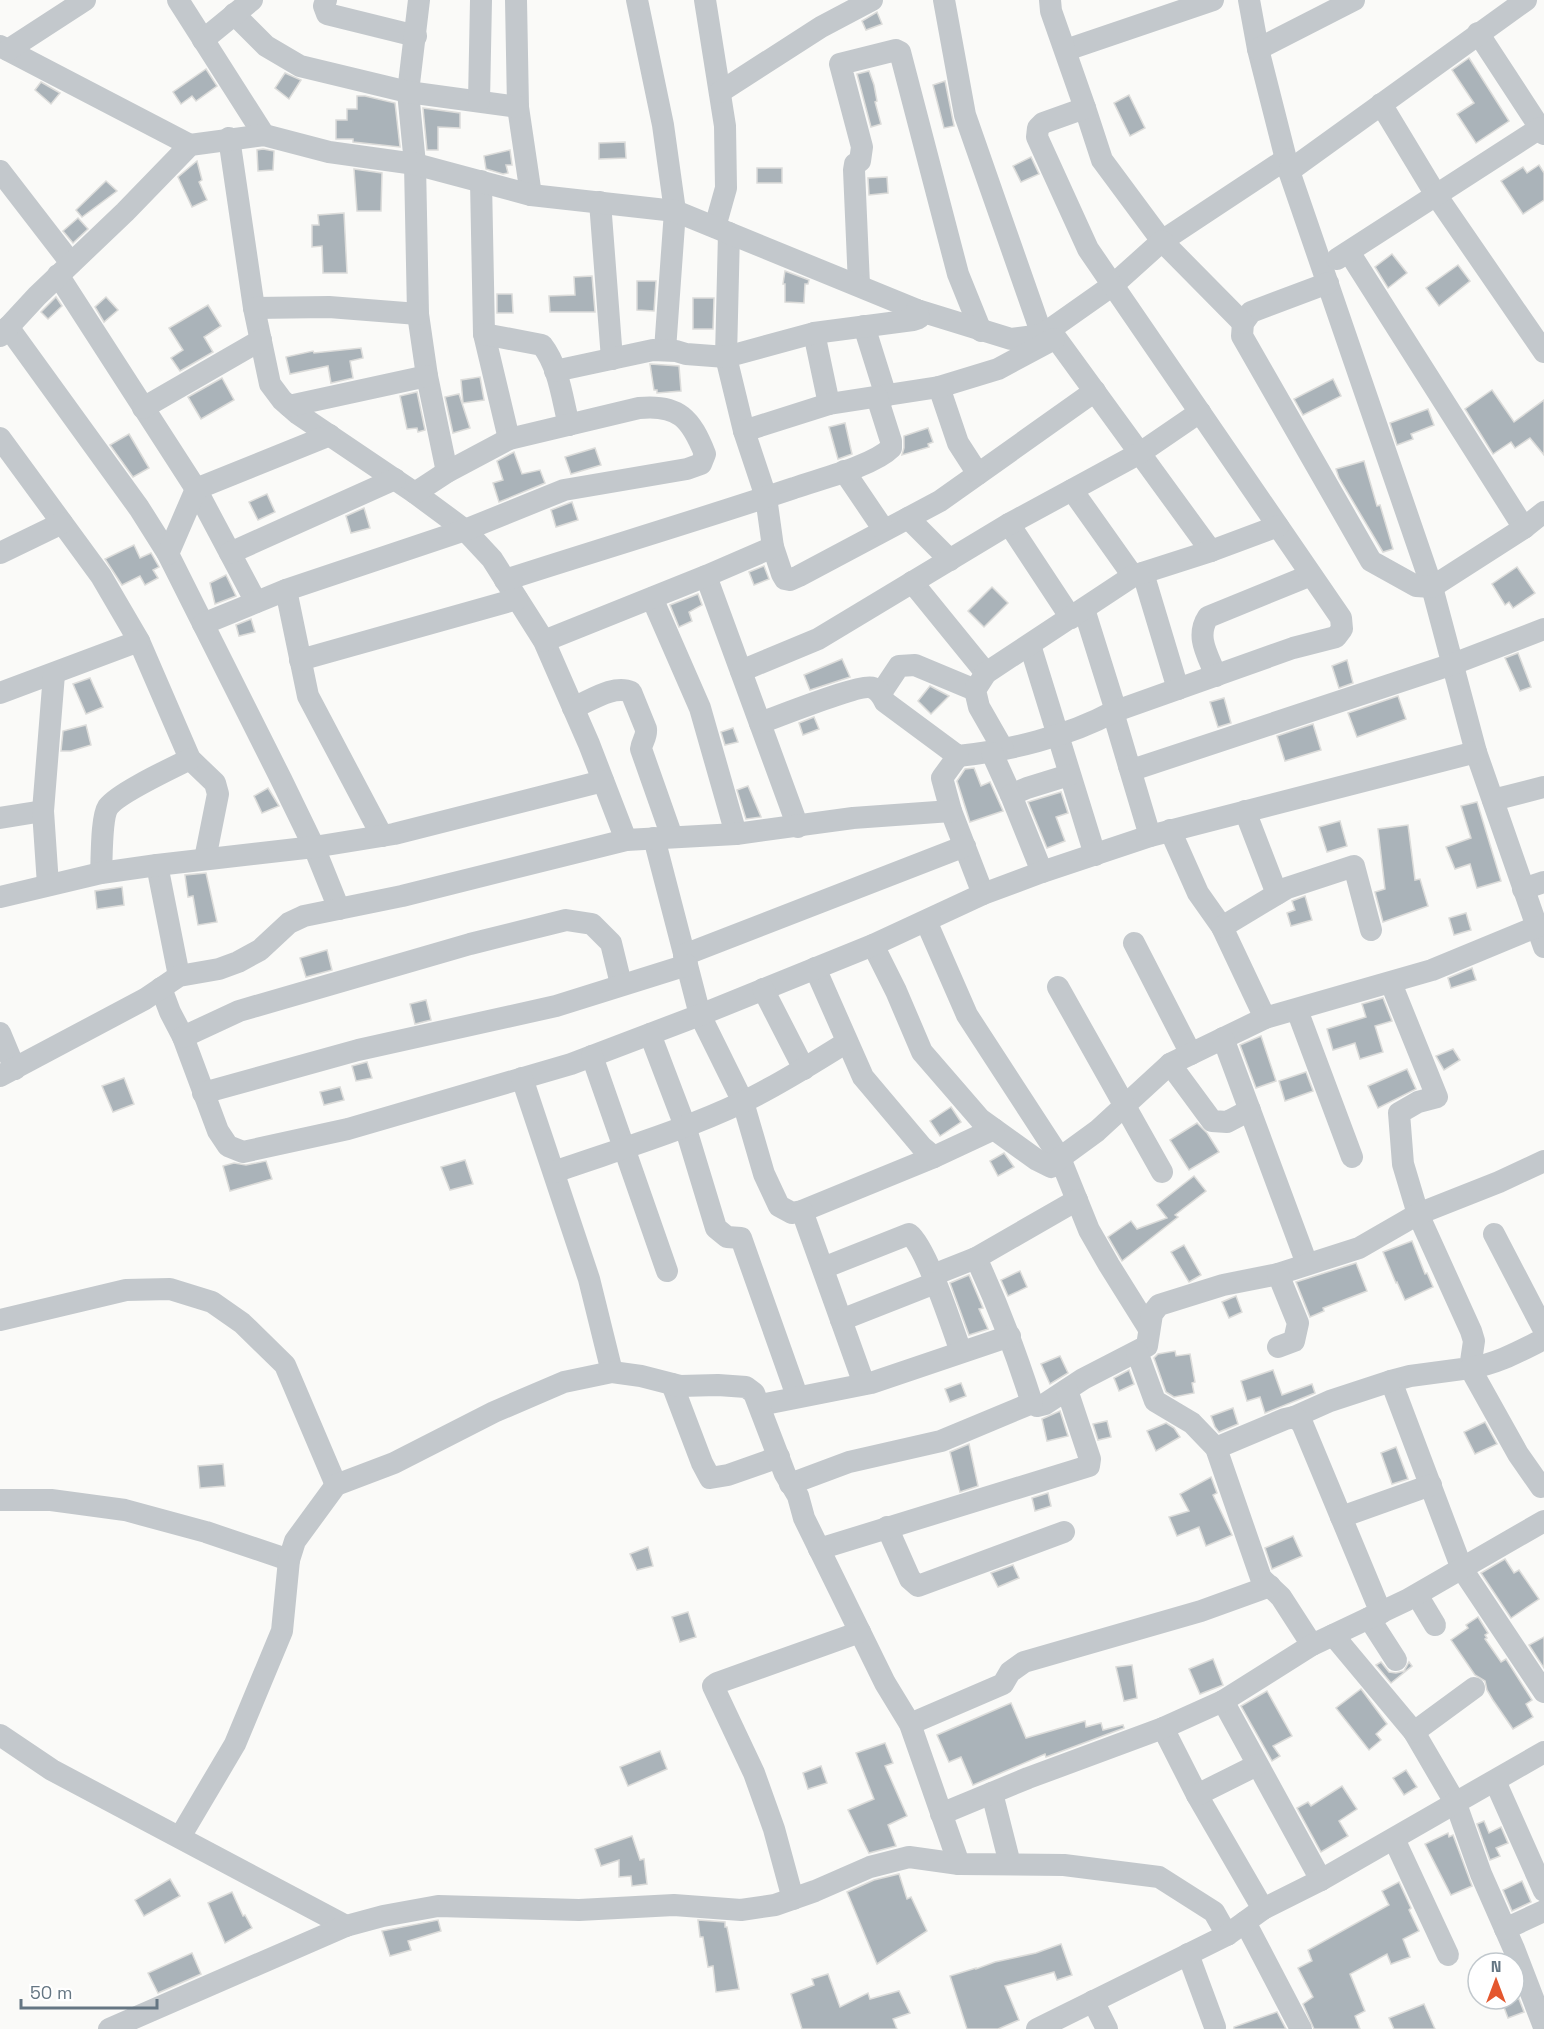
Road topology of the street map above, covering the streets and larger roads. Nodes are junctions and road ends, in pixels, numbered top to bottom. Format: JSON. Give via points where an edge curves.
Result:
{"nodes":[{"id":1,"x":85,"y":0,"type":"edge"},
{"id":2,"x":178,"y":0,"type":"edge"},
{"id":3,"x":252,"y":0,"type":"edge"},
{"id":4,"x":326,"y":0,"type":"edge"},
{"id":5,"x":419,"y":0,"type":"edge"},
{"id":6,"x":481,"y":0,"type":"edge"},
{"id":7,"x":516,"y":0,"type":"edge"},
{"id":8,"x":638,"y":0,"type":"edge"},
{"id":9,"x":705,"y":0,"type":"edge"},
{"id":10,"x":872,"y":0,"type":"edge"},
{"id":11,"x":944,"y":0,"type":"edge"},
{"id":12,"x":1050,"y":0,"type":"edge"},
{"id":13,"x":1213,"y":0,"type":"edge"},
{"id":14,"x":1249,"y":0,"type":"edge"},
{"id":15,"x":1354,"y":0,"type":"edge"},
{"id":16,"x":1526,"y":0,"type":"edge"},
{"id":17,"x":234,"y":14,"type":"junction"},
{"id":18,"x":1478,"y":33,"type":"junction"},
{"id":19,"x":416,"y":36,"type":"junction"},
{"id":20,"x":203,"y":40,"type":"junction"},
{"id":21,"x":4,"y":48,"type":"edge"},
{"id":22,"x":1258,"y":49,"type":"junction"},
{"id":23,"x":1066,"y":50,"type":"junction"},
{"id":24,"x":408,"y":92,"type":"junction"},
{"id":25,"x":720,"y":92,"type":"junction"},
{"id":26,"x":478,"y":101,"type":"junction"},
{"id":27,"x":1381,"y":104,"type":"junction"},
{"id":28,"x":518,"y":107,"type":"junction"},
{"id":29,"x":1085,"y":108,"type":"junction"},
{"id":30,"x":1542,"y":131,"type":"edge"},
{"id":31,"x":264,"y":135,"type":"junction"},
{"id":32,"x":229,"y":138,"type":"junction"},
{"id":33,"x":189,"y":145,"type":"junction"},
{"id":34,"x":415,"y":164,"type":"junction"},
{"id":35,"x":1288,"y":165,"type":"junction"},
{"id":36,"x":0,"y":171,"type":"edge"},
{"id":37,"x":481,"y":182,"type":"junction"},
{"id":38,"x":531,"y":195,"type":"junction"},
{"id":39,"x":1436,"y":195,"type":"junction"},
{"id":40,"x":600,"y":202,"type":"junction"},
{"id":41,"x":675,"y":211,"type":"junction"},
{"id":42,"x":722,"y":230,"type":"junction"},
{"id":43,"x":1162,"y":241,"type":"junction"},
{"id":44,"x":1349,"y":252,"type":"junction"},
{"id":45,"x":65,"y":269,"type":"junction"},
{"id":46,"x":1325,"y":275,"type":"junction"},
{"id":47,"x":860,"y":285,"type":"junction"},
{"id":48,"x":1113,"y":285,"type":"junction"},
{"id":49,"x":254,"y":308,"type":"junction"},
{"id":50,"x":917,"y":310,"type":"junction"},
{"id":51,"x":418,"y":314,"type":"junction"},
{"id":52,"x":1243,"y":323,"type":"junction"},
{"id":53,"x":864,"y":326,"type":"junction"},
{"id":54,"x":4,"y":331,"type":"edge"},
{"id":55,"x":981,"y":331,"type":"junction"},
{"id":56,"x":814,"y":333,"type":"junction"},
{"id":57,"x":484,"y":334,"type":"junction"},
{"id":58,"x":1050,"y":334,"type":"junction"},
{"id":59,"x":261,"y":340,"type":"junction"},
{"id":60,"x":665,"y":350,"type":"junction"},
{"id":61,"x":1544,"y":352,"type":"edge"},
{"id":62,"x":726,"y":357,"type":"junction"},
{"id":63,"x":612,"y":359,"type":"junction"},
{"id":64,"x":555,"y":371,"type":"junction"},
{"id":65,"x":427,"y":376,"type":"junction"},
{"id":66,"x":939,"y":387,"type":"junction"},
{"id":67,"x":1095,"y":391,"type":"junction"},
{"id":68,"x":882,"y":397,"type":"junction"},
{"id":69,"x":829,"y":404,"type":"junction"},
{"id":70,"x":290,"y":406,"type":"junction"},
{"id":71,"x":143,"y":408,"type":"junction"},
{"id":72,"x":1200,"y":412,"type":"junction"},
{"id":73,"x":569,"y":425,"type":"junction"},
{"id":74,"x":744,"y":431,"type":"junction"},
{"id":75,"x":330,"y":435,"type":"junction"},
{"id":76,"x":0,"y":438,"type":"edge"},
{"id":77,"x":509,"y":439,"type":"junction"},
{"id":78,"x":1140,"y":453,"type":"junction"},
{"id":79,"x":844,"y":471,"type":"junction"},
{"id":80,"x":447,"y":472,"type":"junction"},
{"id":81,"x":978,"y":474,"type":"junction"},
{"id":82,"x":395,"y":479,"type":"junction"},
{"id":83,"x":196,"y":489,"type":"junction"},
{"id":84,"x":1072,"y":490,"type":"junction"},
{"id":85,"x":415,"y":493,"type":"junction"},
{"id":86,"x":766,"y":497,"type":"junction"},
{"id":87,"x":1544,"y":512,"type":"edge"},
{"id":88,"x":908,"y":518,"type":"junction"},
{"id":89,"x":62,"y":523,"type":"junction"},
{"id":90,"x":1009,"y":524,"type":"junction"},
{"id":91,"x":1278,"y":526,"type":"junction"},
{"id":92,"x":1524,"y":528,"type":"junction"},
{"id":93,"x":465,"y":530,"type":"junction"},
{"id":94,"x":884,"y":530,"type":"junction"},
{"id":95,"x":773,"y":547,"type":"junction"},
{"id":96,"x":1211,"y":551,"type":"junction"},
{"id":97,"x":0,"y":553,"type":"edge"},
{"id":98,"x":230,"y":553,"type":"junction"},
{"id":99,"x":168,"y":554,"type":"junction"},
{"id":100,"x":950,"y":560,"type":"junction"},
{"id":101,"x":1138,"y":574,"type":"junction"},
{"id":102,"x":1311,"y":575,"type":"junction"},
{"id":103,"x":706,"y":576,"type":"junction"},
{"id":104,"x":505,"y":580,"type":"junction"},
{"id":105,"x":912,"y":582,"type":"junction"},
{"id":106,"x":1432,"y":587,"type":"junction"},
{"id":107,"x":286,"y":590,"type":"junction"},
{"id":108,"x":652,"y":598,"type":"junction"},
{"id":109,"x":517,"y":599,"type":"junction"},
{"id":110,"x":256,"y":602,"type":"junction"},
{"id":111,"x":1077,"y":613,"type":"junction"},
{"id":112,"x":203,"y":624,"type":"junction"},
{"id":113,"x":1544,"y":628,"type":"edge"},
{"id":114,"x":139,"y":640,"type":"junction"},
{"id":115,"x":544,"y":641,"type":"junction"},
{"id":116,"x":1030,"y":645,"type":"junction"},
{"id":117,"x":300,"y":660,"type":"junction"},
{"id":118,"x":1453,"y":664,"type":"junction"},
{"id":119,"x":741,"y":671,"type":"junction"},
{"id":120,"x":54,"y":674,"type":"junction"},
{"id":121,"x":1216,"y":676,"type":"junction"},
{"id":122,"x":981,"y":682,"type":"junction"},
{"id":123,"x":1178,"y":689,"type":"junction"},
{"id":124,"x":0,"y":693,"type":"edge"},
{"id":125,"x":881,"y":693,"type":"junction"},
{"id":126,"x":573,"y":708,"type":"junction"},
{"id":127,"x":1114,"y":712,"type":"junction"},
{"id":128,"x":760,"y":723,"type":"junction"},
{"id":129,"x":1058,"y":734,"type":"junction"},
{"id":130,"x":997,"y":751,"type":"junction"},
{"id":131,"x":1476,"y":752,"type":"junction"},
{"id":132,"x":958,"y":756,"type":"junction"},
{"id":133,"x":189,"y":759,"type":"junction"},
{"id":134,"x":1129,"y":766,"type":"junction"},
{"id":135,"x":1069,"y":775,"type":"junction"},
{"id":136,"x":603,"y":781,"type":"junction"},
{"id":137,"x":1544,"y":787,"type":"edge"},
{"id":138,"x":1011,"y":795,"type":"junction"},
{"id":139,"x":1493,"y":800,"type":"junction"},
{"id":140,"x":43,"y":811,"type":"junction"},
{"id":141,"x":951,"y":811,"type":"junction"},
{"id":142,"x":1245,"y":811,"type":"junction"},
{"id":143,"x":0,"y":818,"type":"edge"},
{"id":144,"x":798,"y":827,"type":"junction"},
{"id":145,"x":1160,"y":833,"type":"junction"},
{"id":146,"x":736,"y":834,"type":"junction"},
{"id":147,"x":382,"y":836,"type":"junction"},
{"id":148,"x":663,"y":838,"type":"junction"},
{"id":149,"x":626,"y":840,"type":"junction"},
{"id":150,"x":965,"y":846,"type":"junction"},
{"id":151,"x":314,"y":847,"type":"junction"},
{"id":152,"x":1095,"y":855,"type":"junction"},
{"id":153,"x":205,"y":859,"type":"junction"},
{"id":154,"x":157,"y":865,"type":"junction"},
{"id":155,"x":1042,"y":872,"type":"junction"},
{"id":156,"x":101,"y":873,"type":"junction"},
{"id":157,"x":48,"y":885,"type":"junction"},
{"id":158,"x":1534,"y":885,"type":"edge"},
{"id":159,"x":983,"y":894,"type":"junction"},
{"id":160,"x":1277,"y":894,"type":"junction"},
{"id":161,"x":0,"y":897,"type":"edge"},
{"id":162,"x":339,"y":909,"type":"junction"},
{"id":163,"x":926,"y":921,"type":"junction"},
{"id":164,"x":1222,"y":927,"type":"junction"},
{"id":165,"x":1371,"y":930,"type":"dead end"},
{"id":166,"x":1540,"y":937,"type":"edge"},
{"id":167,"x":1134,"y":942,"type":"dead end"},
{"id":168,"x":873,"y":945,"type":"junction"},
{"id":169,"x":686,"y":960,"type":"junction"},
{"id":170,"x":815,"y":968,"type":"junction"},
{"id":171,"x":170,"y":982,"type":"junction"},
{"id":172,"x":1390,"y":983,"type":"junction"},
{"id":173,"x":621,"y":984,"type":"junction"},
{"id":174,"x":1058,"y":987,"type":"dead end"},
{"id":175,"x":762,"y":989,"type":"junction"},
{"id":176,"x":1298,"y":1010,"type":"junction"},
{"id":177,"x":700,"y":1015,"type":"junction"},
{"id":178,"x":1265,"y":1018,"type":"junction"},
{"id":179,"x":0,"y":1033,"type":"edge"},
{"id":180,"x":650,"y":1034,"type":"junction"},
{"id":181,"x":183,"y":1037,"type":"junction"},
{"id":182,"x":1223,"y":1038,"type":"junction"},
{"id":183,"x":847,"y":1042,"type":"junction"},
{"id":184,"x":1191,"y":1054,"type":"junction"},
{"id":185,"x":592,"y":1056,"type":"junction"},
{"id":186,"x":1170,"y":1064,"type":"junction"},
{"id":187,"x":804,"y":1069,"type":"junction"},
{"id":188,"x":8,"y":1072,"type":"edge"},
{"id":189,"x":522,"y":1078,"type":"junction"},
{"id":190,"x":204,"y":1093,"type":"junction"},
{"id":191,"x":743,"y":1102,"type":"junction"},
{"id":192,"x":1125,"y":1105,"type":"junction"},
{"id":193,"x":1250,"y":1110,"type":"junction"},
{"id":194,"x":685,"y":1126,"type":"junction"},
{"id":195,"x":994,"y":1129,"type":"junction"},
{"id":196,"x":624,"y":1148,"type":"junction"},
{"id":197,"x":934,"y":1157,"type":"junction"},
{"id":198,"x":1352,"y":1157,"type":"dead end"},
{"id":199,"x":1060,"y":1158,"type":"junction"},
{"id":200,"x":1544,"y":1161,"type":"edge"},
{"id":201,"x":554,"y":1172,"type":"junction"},
{"id":202,"x":1162,"y":1172,"type":"dead end"},
{"id":203,"x":1077,"y":1200,"type":"junction"},
{"id":204,"x":802,"y":1211,"type":"junction"},
{"id":205,"x":1418,"y":1214,"type":"junction"},
{"id":206,"x":1494,"y":1234,"type":"dead end"},
{"id":207,"x":976,"y":1258,"type":"junction"},
{"id":208,"x":1307,"y":1264,"type":"junction"},
{"id":209,"x":823,"y":1268,"type":"junction"},
{"id":210,"x":667,"y":1271,"type":"dead end"},
{"id":211,"x":1278,"y":1274,"type":"junction"},
{"id":212,"x":934,"y":1279,"type":"junction"},
{"id":213,"x":1538,"y":1300,"type":"edge"},
{"id":214,"x":0,"y":1320,"type":"edge"},
{"id":215,"x":841,"y":1320,"type":"junction"},
{"id":216,"x":1149,"y":1329,"type":"junction"},
{"id":217,"x":1544,"y":1330,"type":"edge"},
{"id":218,"x":1010,"y":1336,"type":"junction"},
{"id":219,"x":1544,"y":1339,"type":"edge"},
{"id":220,"x":1278,"y":1347,"type":"dead end"},
{"id":221,"x":961,"y":1352,"type":"junction"},
{"id":222,"x":1137,"y":1352,"type":"junction"},
{"id":223,"x":1470,"y":1368,"type":"junction"},
{"id":224,"x":612,"y":1372,"type":"junction"},
{"id":225,"x":1391,"y":1381,"type":"junction"},
{"id":226,"x":672,"y":1384,"type":"junction"},
{"id":227,"x":864,"y":1384,"type":"junction"},
{"id":228,"x":1067,"y":1390,"type":"junction"},
{"id":229,"x":797,"y":1396,"type":"junction"},
{"id":230,"x":1032,"y":1403,"type":"junction"},
{"id":231,"x":760,"y":1405,"type":"junction"},
{"id":232,"x":1294,"y":1417,"type":"junction"},
{"id":233,"x":1216,"y":1448,"type":"junction"},
{"id":234,"x":778,"y":1457,"type":"junction"},
{"id":235,"x":790,"y":1484,"type":"junction"},
{"id":236,"x":336,"y":1485,"type":"junction"},
{"id":237,"x":1431,"y":1485,"type":"junction"},
{"id":238,"x":1541,"y":1487,"type":"dead end"},
{"id":239,"x":0,"y":1500,"type":"edge"},
{"id":240,"x":1341,"y":1517,"type":"junction"},
{"id":241,"x":1544,"y":1521,"type":"edge"},
{"id":242,"x":887,"y":1527,"type":"junction"},
{"id":243,"x":1064,"y":1532,"type":"dead end"},
{"id":244,"x":819,"y":1549,"type":"junction"},
{"id":245,"x":290,"y":1560,"type":"junction"},
{"id":246,"x":1462,"y":1569,"type":"junction"},
{"id":247,"x":1270,"y":1586,"type":"junction"},
{"id":248,"x":1417,"y":1595,"type":"junction"},
{"id":249,"x":1375,"y":1615,"type":"junction"},
{"id":250,"x":1435,"y":1625,"type":"dead end"},
{"id":251,"x":860,"y":1632,"type":"junction"},
{"id":252,"x":1333,"y":1635,"type":"junction"},
{"id":253,"x":1312,"y":1645,"type":"junction"},
{"id":254,"x":1396,"y":1660,"type":"dead end"},
{"id":255,"x":1474,"y":1688,"type":"dead end"},
{"id":256,"x":1544,"y":1692,"type":"edge"},
{"id":257,"x":1222,"y":1701,"type":"junction"},
{"id":258,"x":910,"y":1724,"type":"junction"},
{"id":259,"x":1163,"y":1728,"type":"junction"},
{"id":260,"x":1414,"y":1732,"type":"junction"},
{"id":261,"x":0,"y":1735,"type":"edge"},
{"id":262,"x":1544,"y":1752,"type":"edge"},
{"id":263,"x":1257,"y":1765,"type":"junction"},
{"id":264,"x":1495,"y":1781,"type":"junction"},
{"id":265,"x":992,"y":1793,"type":"junction"},
{"id":266,"x":1197,"y":1795,"type":"junction"},
{"id":267,"x":1456,"y":1804,"type":"junction"},
{"id":268,"x":941,"y":1814,"type":"junction"},
{"id":269,"x":180,"y":1837,"type":"junction"},
{"id":270,"x":1394,"y":1839,"type":"junction"},
{"id":271,"x":959,"y":1864,"type":"junction"},
{"id":272,"x":1010,"y":1864,"type":"junction"},
{"id":273,"x":1321,"y":1880,"type":"junction"},
{"id":274,"x":1544,"y":1891,"type":"edge"},
{"id":275,"x":794,"y":1899,"type":"junction"},
{"id":276,"x":1544,"y":1911,"type":"edge"},
{"id":277,"x":1245,"y":1922,"type":"junction"},
{"id":278,"x":346,"y":1926,"type":"junction"},
{"id":279,"x":1505,"y":1929,"type":"junction"},
{"id":280,"x":1188,"y":1954,"type":"junction"},
{"id":281,"x":1448,"y":1954,"type":"dead end"},
{"id":282,"x":1093,"y":2001,"type":"junction"},
{"id":283,"x":1215,"y":2027,"type":"dead end"},
{"id":284,"x":1544,"y":2027,"type":"edge"},
{"id":285,"x":109,"y":2029,"type":"edge"},
{"id":286,"x":1037,"y":2029,"type":"edge"},
{"id":287,"x":1107,"y":2029,"type":"edge"},
{"id":288,"x":1301,"y":2029,"type":"edge"}],
"edges":[{"from":1,"to":21,"type":"street"},
{"from":2,"to":20,"type":"street"},
{"from":3,"to":17,"type":"street"},
{"from":4,"to":19,"type":"street","via":[[327,14]]},
{"from":5,"to":19,"type":"street"},
{"from":6,"to":26,"type":"street"},
{"from":7,"to":28,"type":"street"},
{"from":8,"to":41,"type":"street","via":[[663,125]]},
{"from":9,"to":25,"type":"street"},
{"from":10,"to":25,"type":"street","via":[[821,27]]},
{"from":11,"to":58,"type":"street","via":[[965,115]]},
{"from":12,"to":23,"type":"street"},
{"from":13,"to":23,"type":"street"},
{"from":14,"to":22,"type":"street"},
{"from":15,"to":22,"type":"street"},
{"from":16,"to":18,"type":"street"},
{"from":17,"to":20,"type":"street"},
{"from":17,"to":24,"type":"street","via":[[266,46],[300,66]]},
{"from":18,"to":27,"type":"street"},
{"from":18,"to":30,"type":"street"},
{"from":19,"to":24,"type":"street"},
{"from":20,"to":31,"type":"street"},
{"from":21,"to":33,"type":"street"},
{"from":22,"to":35,"type":"street"},
{"from":23,"to":29,"type":"street"},
{"from":24,"to":26,"type":"street"},
{"from":24,"to":34,"type":"street"},
{"from":25,"to":42,"type":"street","via":[[726,188]]},
{"from":26,"to":28,"type":"street"},
{"from":27,"to":35,"type":"street"},
{"from":27,"to":39,"type":"street"},
{"from":28,"to":38,"type":"street"},
{"from":29,"to":43,"type":"street","via":[[1102,160]]},
{"from":29,"to":48,"type":"street","via":[[1043,123],[1037,137],[1088,249]]},
{"from":30,"to":39,"type":"street"},
{"from":31,"to":32,"type":"street"},
{"from":31,"to":34,"type":"street","via":[[329,153]]},
{"from":32,"to":33,"type":"street"},
{"from":32,"to":49,"type":"street"},
{"from":33,"to":45,"type":"street"},
{"from":34,"to":37,"type":"street"},
{"from":34,"to":51,"type":"street"},
{"from":35,"to":43,"type":"street"},
{"from":35,"to":46,"type":"street"},
{"from":36,"to":45,"type":"street"},
{"from":37,"to":38,"type":"street"},
{"from":37,"to":57,"type":"street"},
{"from":38,"to":40,"type":"street"},
{"from":39,"to":44,"type":"street"},
{"from":39,"to":61,"type":"street"},
{"from":40,"to":41,"type":"street"},
{"from":40,"to":63,"type":"street"},
{"from":41,"to":42,"type":"street"},
{"from":41,"to":60,"type":"street"},
{"from":42,"to":47,"type":"street"},
{"from":42,"to":62,"type":"street"},
{"from":43,"to":48,"type":"street"},
{"from":43,"to":52,"type":"street"},
{"from":44,"to":46,"type":"street"},
{"from":44,"to":92,"type":"street"},
{"from":45,"to":54,"type":"street"},
{"from":45,"to":71,"type":"street"},
{"from":46,"to":52,"type":"street","via":[[1251,312]]},
{"from":46,"to":106,"type":"street"},
{"from":47,"to":50,"type":"street"},
{"from":47,"to":55,"type":"street","via":[[854,170],[862,147],[840,64],[896,50],[900,52],[958,274]]},
{"from":48,"to":58,"type":"street"},
{"from":48,"to":72,"type":"street"},
{"from":49,"to":51,"type":"street","via":[[329,307]]},
{"from":49,"to":59,"type":"street"},
{"from":50,"to":53,"type":"street","via":[[919,318],[913,320]]},
{"from":50,"to":55,"type":"street"},
{"from":51,"to":65,"type":"street"},
{"from":52,"to":106,"type":"street","via":[[1242,336],[1371,561],[1416,586]]},
{"from":53,"to":56,"type":"street"},
{"from":53,"to":68,"type":"street"},
{"from":54,"to":99,"type":"street","via":[[139,508]]},
{"from":55,"to":58,"type":"street","via":[[1011,339]]},
{"from":56,"to":62,"type":"street"},
{"from":56,"to":69,"type":"street"},
{"from":57,"to":64,"type":"street","via":[[542,345]]},
{"from":57,"to":77,"type":"street"},
{"from":58,"to":66,"type":"street","via":[[998,369]]},
{"from":58,"to":67,"type":"street"},
{"from":59,"to":70,"type":"street","via":[[270,384]]},
{"from":59,"to":71,"type":"street"},
{"from":60,"to":62,"type":"street"},
{"from":60,"to":63,"type":"street"},
{"from":62,"to":74,"type":"street"},
{"from":63,"to":64,"type":"street"},
{"from":64,"to":73,"type":"street"},
{"from":65,"to":70,"type":"street"},
{"from":65,"to":80,"type":"street"},
{"from":66,"to":68,"type":"street"},
{"from":66,"to":81,"type":"street","via":[[958,443]]},
{"from":67,"to":78,"type":"street"},
{"from":67,"to":81,"type":"street"},
{"from":68,"to":69,"type":"street"},
{"from":68,"to":79,"type":"street","via":[[891,448],[884,455]]},
{"from":69,"to":74,"type":"street"},
{"from":70,"to":75,"type":"street"},
{"from":71,"to":83,"type":"street"},
{"from":72,"to":78,"type":"street"},
{"from":72,"to":91,"type":"street"},
{"from":73,"to":77,"type":"street"},
{"from":73,"to":93,"type":"street","via":[[654,406],[676,411],[697,434],[705,454],[701,464],[687,469],[564,489]]},
{"from":74,"to":86,"type":"street"},
{"from":75,"to":82,"type":"street"},
{"from":75,"to":83,"type":"street"},
{"from":76,"to":89,"type":"street"},
{"from":77,"to":80,"type":"street"},
{"from":78,"to":84,"type":"street"},
{"from":78,"to":96,"type":"street"},
{"from":79,"to":86,"type":"street"},
{"from":79,"to":94,"type":"street"},
{"from":80,"to":85,"type":"street"},
{"from":81,"to":88,"type":"street"},
{"from":82,"to":85,"type":"street"},
{"from":82,"to":98,"type":"street"},
{"from":83,"to":98,"type":"street"},
{"from":83,"to":99,"type":"street"},
{"from":84,"to":90,"type":"street"},
{"from":84,"to":101,"type":"street"},
{"from":85,"to":93,"type":"street"},
{"from":86,"to":95,"type":"street"},
{"from":86,"to":104,"type":"street"},
{"from":87,"to":92,"type":"street"},
{"from":88,"to":94,"type":"street"},
{"from":88,"to":100,"type":"street"},
{"from":89,"to":97,"type":"street"},
{"from":89,"to":114,"type":"street","via":[[101,576]]},
{"from":90,"to":100,"type":"street"},
{"from":90,"to":111,"type":"street"},
{"from":91,"to":96,"type":"street"},
{"from":91,"to":102,"type":"street"},
{"from":92,"to":106,"type":"street"},
{"from":93,"to":104,"type":"street"},
{"from":93,"to":107,"type":"street"},
{"from":94,"to":95,"type":"street","via":[[790,580],[782,574]]},
{"from":95,"to":103,"type":"street"},
{"from":96,"to":101,"type":"street"},
{"from":98,"to":110,"type":"street"},
{"from":99,"to":112,"type":"street"},
{"from":100,"to":105,"type":"street"},
{"from":101,"to":111,"type":"street"},
{"from":101,"to":123,"type":"street"},
{"from":102,"to":121,"type":"street","via":[[1208,617],[1201,627],[1201,638]]},
{"from":102,"to":121,"type":"street","via":[[1341,618],[1342,629],[1335,637]]},
{"from":103,"to":108,"type":"street"},
{"from":103,"to":119,"type":"street"},
{"from":104,"to":109,"type":"street"},
{"from":105,"to":119,"type":"street","via":[[818,639]]},
{"from":105,"to":122,"type":"street"},
{"from":106,"to":118,"type":"street"},
{"from":107,"to":110,"type":"street"},
{"from":107,"to":117,"type":"street"},
{"from":108,"to":115,"type":"street"},
{"from":108,"to":146,"type":"street","via":[[700,708]]},
{"from":109,"to":115,"type":"street"},
{"from":109,"to":117,"type":"street"},
{"from":110,"to":112,"type":"street"},
{"from":111,"to":116,"type":"street"},
{"from":111,"to":127,"type":"street"},
{"from":112,"to":151,"type":"street"},
{"from":113,"to":118,"type":"street"},
{"from":114,"to":120,"type":"street"},
{"from":114,"to":133,"type":"street"},
{"from":115,"to":126,"type":"street"},
{"from":116,"to":122,"type":"street"},
{"from":116,"to":129,"type":"street"},
{"from":117,"to":147,"type":"street","via":[[308,696]]},
{"from":118,"to":131,"type":"street"},
{"from":118,"to":134,"type":"street","via":[[1135,769]]},
{"from":119,"to":128,"type":"street"},
{"from":120,"to":124,"type":"street"},
{"from":120,"to":140,"type":"street"},
{"from":121,"to":123,"type":"street"},
{"from":122,"to":125,"type":"street","via":[[915,665],[899,666]]},
{"from":122,"to":130,"type":"street","via":[[979,707]]},
{"from":123,"to":127,"type":"street"},
{"from":125,"to":128,"type":"street","via":[[868,687],[852,690]]},
{"from":125,"to":132,"type":"street","via":[[885,702]]},
{"from":126,"to":136,"type":"street"},
{"from":126,"to":148,"type":"street","via":[[617,690],[631,692],[646,729],[641,749]]},
{"from":127,"to":129,"type":"street"},
{"from":127,"to":134,"type":"street"},
{"from":128,"to":144,"type":"street"},
{"from":129,"to":130,"type":"street"},
{"from":129,"to":135,"type":"street"},
{"from":130,"to":132,"type":"street"},
{"from":130,"to":138,"type":"street"},
{"from":131,"to":139,"type":"street"},
{"from":131,"to":142,"type":"street"},
{"from":132,"to":141,"type":"street","via":[[942,778]]},
{"from":133,"to":153,"type":"street","via":[[215,783],[218,794]]},
{"from":133,"to":156,"type":"street","via":[[108,807]]},
{"from":134,"to":145,"type":"street"},
{"from":135,"to":138,"type":"street"},
{"from":135,"to":152,"type":"street"},
{"from":136,"to":147,"type":"street"},
{"from":136,"to":149,"type":"street"},
{"from":137,"to":139,"type":"street"},
{"from":138,"to":155,"type":"street"},
{"from":139,"to":158,"type":"street"},
{"from":140,"to":143,"type":"street"},
{"from":140,"to":157,"type":"street"},
{"from":141,"to":144,"type":"street","via":[[853,818]]},
{"from":141,"to":150,"type":"street"},
{"from":142,"to":145,"type":"street"},
{"from":142,"to":160,"type":"street"},
{"from":144,"to":146,"type":"street"},
{"from":145,"to":152,"type":"street"},
{"from":145,"to":164,"type":"street"},
{"from":146,"to":148,"type":"street"},
{"from":147,"to":151,"type":"street"},
{"from":148,"to":149,"type":"street"},
{"from":148,"to":169,"type":"street"},
{"from":149,"to":162,"type":"street"},
{"from":150,"to":159,"type":"street"},
{"from":150,"to":169,"type":"street"},
{"from":151,"to":153,"type":"street"},
{"from":151,"to":162,"type":"street"},
{"from":152,"to":155,"type":"street"},
{"from":153,"to":154,"type":"street"},
{"from":154,"to":156,"type":"street"},
{"from":154,"to":171,"type":"street"},
{"from":155,"to":159,"type":"street"},
{"from":156,"to":157,"type":"street"},
{"from":157,"to":161,"type":"street"},
{"from":158,"to":166,"type":"street"},
{"from":159,"to":163,"type":"street"},
{"from":160,"to":164,"type":"street"},
{"from":160,"to":165,"type":"street","via":[[1354,866]]},
{"from":162,"to":171,"type":"street","via":[[289,923],[260,950],[238,962]]},
{"from":163,"to":168,"type":"street"},
{"from":163,"to":199,"type":"street","via":[[967,1015]]},
{"from":164,"to":178,"type":"street"},
{"from":166,"to":172,"type":"street"},
{"from":167,"to":184,"type":"street"},
{"from":168,"to":170,"type":"street"},
{"from":168,"to":195,"type":"street","via":[[922,1052],[980,1119]]},
{"from":169,"to":173,"type":"street"},
{"from":169,"to":177,"type":"street"},
{"from":170,"to":175,"type":"street"},
{"from":170,"to":183,"type":"street"},
{"from":171,"to":181,"type":"street","via":[[170,1012]]},
{"from":171,"to":188,"type":"street"},
{"from":172,"to":176,"type":"street"},
{"from":172,"to":205,"type":"street","via":[[1437,1097],[1400,1113],[1403,1164]]},
{"from":173,"to":181,"type":"street","via":[[611,942],[592,924],[566,920],[239,1011]]},
{"from":173,"to":190,"type":"street","via":[[556,1006],[358,1050]]},
{"from":174,"to":192,"type":"street"},
{"from":175,"to":177,"type":"street"},
{"from":175,"to":187,"type":"street"},
{"from":176,"to":178,"type":"street"},
{"from":176,"to":198,"type":"street"},
{"from":177,"to":180,"type":"street"},
{"from":177,"to":191,"type":"street"},
{"from":178,"to":182,"type":"street"},
{"from":179,"to":188,"type":"street"},
{"from":180,"to":185,"type":"street"},
{"from":180,"to":194,"type":"street"},
{"from":181,"to":190,"type":"street"},
{"from":182,"to":184,"type":"street"},
{"from":182,"to":193,"type":"street"},
{"from":183,"to":187,"type":"street"},
{"from":183,"to":197,"type":"street","via":[[863,1077]]},
{"from":184,"to":186,"type":"street"},
{"from":185,"to":189,"type":"street"},
{"from":185,"to":196,"type":"street"},
{"from":186,"to":192,"type":"street"},
{"from":186,"to":193,"type":"street","via":[[1212,1121],[1227,1122]]},
{"from":187,"to":191,"type":"street"},
{"from":189,"to":190,"type":"street","via":[[348,1129],[243,1152],[228,1146],[218,1131]]},
{"from":189,"to":201,"type":"street"},
{"from":191,"to":194,"type":"street"},
{"from":191,"to":204,"type":"street","via":[[764,1174],[779,1206],[792,1213]]},
{"from":192,"to":199,"type":"street"},
{"from":192,"to":202,"type":"street"},
{"from":193,"to":208,"type":"street"},
{"from":194,"to":196,"type":"street"},
{"from":194,"to":229,"type":"street","via":[[716,1228],[727,1237],[741,1238]]},
{"from":195,"to":197,"type":"street"},
{"from":195,"to":199,"type":"street","via":[[1051,1167]]},
{"from":196,"to":201,"type":"street"},
{"from":196,"to":210,"type":"street"},
{"from":197,"to":204,"type":"street"},
{"from":199,"to":203,"type":"street"},
{"from":200,"to":205,"type":"street"},
{"from":201,"to":224,"type":"street","via":[[590,1279]]},
{"from":203,"to":207,"type":"street"},
{"from":203,"to":216,"type":"street","via":[[1089,1230]]},
{"from":204,"to":209,"type":"street"},
{"from":205,"to":208,"type":"street","via":[[1359,1248]]},
{"from":205,"to":223,"type":"street","via":[[1471,1331],[1474,1341]]},
{"from":206,"to":213,"type":"street"},
{"from":207,"to":212,"type":"street"},
{"from":207,"to":218,"type":"street"},
{"from":208,"to":211,"type":"street"},
{"from":209,"to":212,"type":"street","via":[[909,1234],[915,1238]]},
{"from":209,"to":215,"type":"street"},
{"from":211,"to":216,"type":"street","via":[[1223,1285],[1159,1305]]},
{"from":211,"to":220,"type":"street","via":[[1298,1323],[1294,1341]]},
{"from":212,"to":215,"type":"street"},
{"from":212,"to":221,"type":"street"},
{"from":213,"to":217,"type":"street"},
{"from":214,"to":236,"type":"street","via":[[126,1290],[171,1289],[212,1302],[242,1323],[285,1365]]},
{"from":215,"to":227,"type":"street"},
{"from":216,"to":222,"type":"street","via":[[1147,1346]]},
{"from":218,"to":221,"type":"street"},
{"from":218,"to":230,"type":"street"},
{"from":219,"to":223,"type":"street","via":[[1494,1362]]},
{"from":221,"to":227,"type":"street"},
{"from":222,"to":228,"type":"street"},
{"from":222,"to":233,"type":"street","via":[[1155,1401],[1192,1423]]},
{"from":223,"to":225,"type":"street"},
{"from":223,"to":238,"type":"street"},
{"from":224,"to":226,"type":"street"},
{"from":224,"to":236,"type":"street","via":[[564,1382],[494,1412],[394,1463]]},
{"from":225,"to":232,"type":"street"},
{"from":225,"to":237,"type":"street"},
{"from":226,"to":231,"type":"street","via":[[746,1387]]},
{"from":226,"to":234,"type":"street","via":[[710,1478]]},
{"from":227,"to":229,"type":"street"},
{"from":228,"to":230,"type":"street","via":[[1045,1404]]},
{"from":228,"to":242,"type":"street","via":[[1089,1466]]},
{"from":229,"to":231,"type":"street"},
{"from":230,"to":235,"type":"street","via":[[941,1441],[849,1462]]},
{"from":231,"to":234,"type":"street"},
{"from":232,"to":233,"type":"street"},
{"from":232,"to":240,"type":"street","via":[[1302,1423]]},
{"from":233,"to":247,"type":"street","via":[[1261,1578]]},
{"from":234,"to":235,"type":"street"},
{"from":235,"to":244,"type":"street"},
{"from":236,"to":245,"type":"street","via":[[295,1541]]},
{"from":237,"to":240,"type":"street"},
{"from":237,"to":246,"type":"street"},
{"from":239,"to":245,"type":"street","via":[[51,1500],[125,1510]]},
{"from":240,"to":249,"type":"street"},
{"from":241,"to":246,"type":"street"},
{"from":242,"to":243,"type":"street","via":[[910,1579],[918,1586]]},
{"from":242,"to":244,"type":"street"},
{"from":244,"to":251,"type":"street"},
{"from":245,"to":269,"type":"street","via":[[282,1631],[235,1744]]},
{"from":246,"to":248,"type":"street"},
{"from":246,"to":256,"type":"street"},
{"from":247,"to":253,"type":"street"},
{"from":247,"to":258,"type":"street","via":[[1201,1611],[1024,1662],[1010,1672],[1003,1684]]},
{"from":248,"to":249,"type":"street"},
{"from":248,"to":250,"type":"street"},
{"from":249,"to":252,"type":"street"},
{"from":249,"to":254,"type":"street"},
{"from":251,"to":258,"type":"street"},
{"from":251,"to":275,"type":"street","via":[[713,1686],[754,1773]]},
{"from":252,"to":253,"type":"street"},
{"from":252,"to":260,"type":"street"},
{"from":253,"to":257,"type":"street"},
{"from":255,"to":260,"type":"street"},
{"from":257,"to":259,"type":"street"},
{"from":257,"to":263,"type":"street"},
{"from":258,"to":268,"type":"street"},
{"from":259,"to":265,"type":"street"},
{"from":259,"to":266,"type":"street"},
{"from":260,"to":267,"type":"street"},
{"from":261,"to":269,"type":"street","via":[[52,1770]]},
{"from":262,"to":264,"type":"street"},
{"from":263,"to":266,"type":"street"},
{"from":263,"to":273,"type":"street"},
{"from":264,"to":267,"type":"street"},
{"from":264,"to":274,"type":"street"},
{"from":265,"to":268,"type":"street"},
{"from":265,"to":272,"type":"street"},
{"from":266,"to":277,"type":"street"},
{"from":267,"to":270,"type":"street"},
{"from":267,"to":279,"type":"street"},
{"from":268,"to":271,"type":"street"},
{"from":269,"to":278,"type":"street"},
{"from":270,"to":273,"type":"street"},
{"from":270,"to":281,"type":"street"},
{"from":271,"to":272,"type":"street"},
{"from":271,"to":275,"type":"street","via":[[909,1857],[870,1867]]},
{"from":272,"to":277,"type":"street","via":[[1064,1865],[1159,1877],[1214,1912]]},
{"from":273,"to":277,"type":"street"},
{"from":275,"to":278,"type":"street","via":[[741,1910],[674,1905],[579,1910],[438,1906]]},
{"from":276,"to":279,"type":"street"},
{"from":277,"to":280,"type":"street"},
{"from":277,"to":288,"type":"street"},
{"from":278,"to":285,"type":"street"},
{"from":279,"to":284,"type":"street"},
{"from":280,"to":282,"type":"street"},
{"from":280,"to":283,"type":"street"},
{"from":282,"to":286,"type":"street"},
{"from":282,"to":287,"type":"street"}]}
